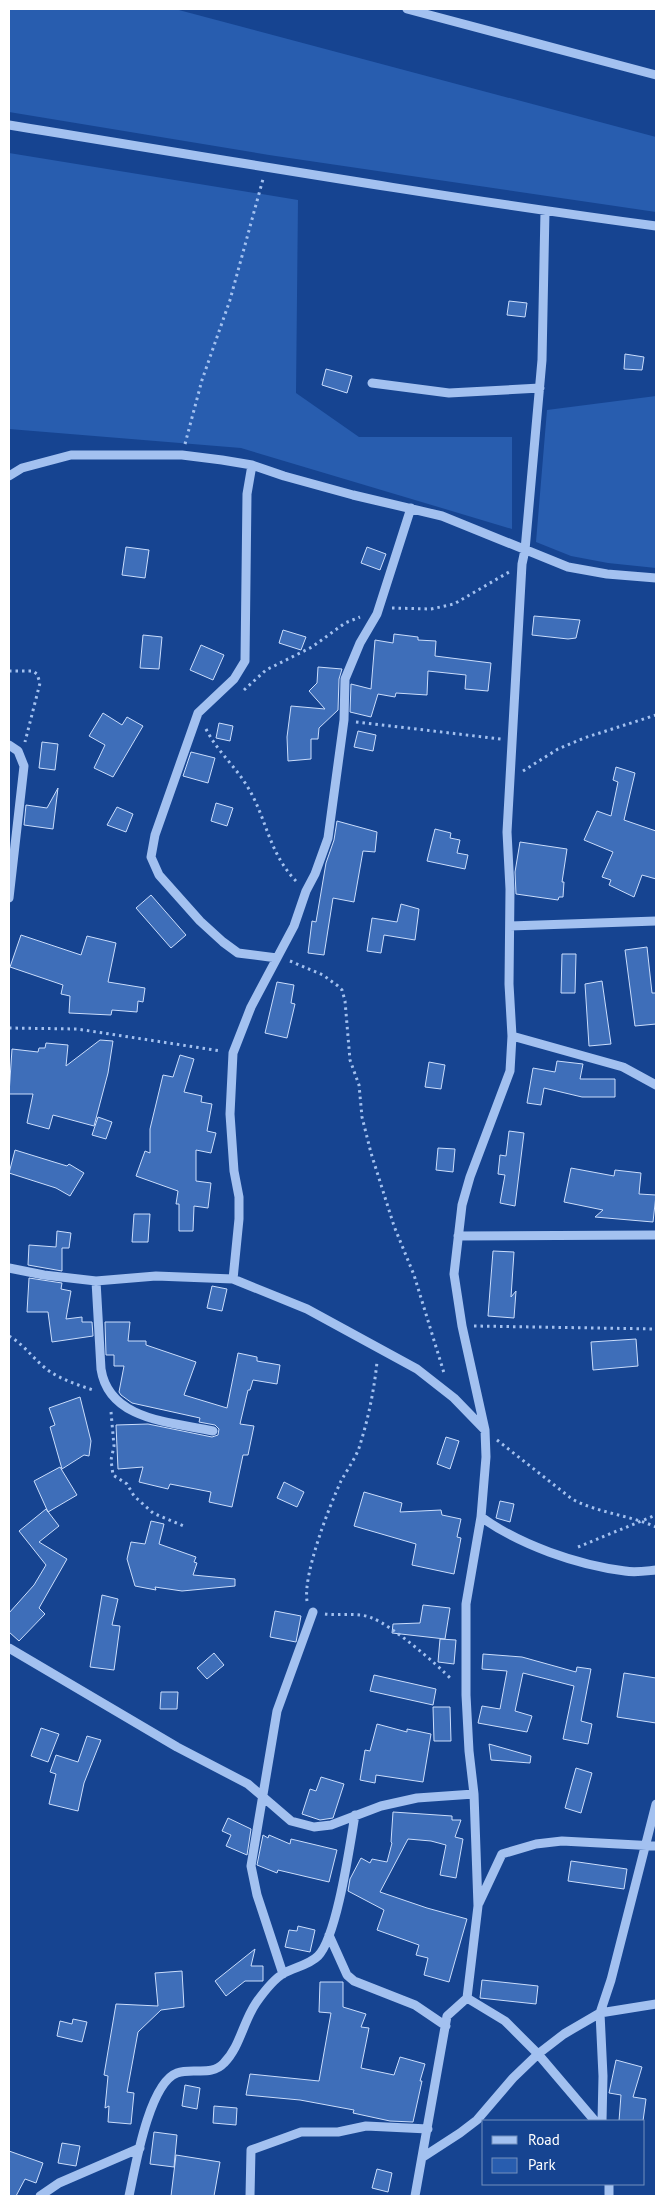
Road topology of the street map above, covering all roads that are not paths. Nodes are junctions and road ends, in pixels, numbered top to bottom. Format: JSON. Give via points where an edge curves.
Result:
{"nodes":[{"id":1,"x":407,"y":9,"type":"edge"},
{"id":2,"x":656,"y":75,"type":"edge"},
{"id":3,"x":9,"y":125,"type":"edge"},
{"id":4,"x":546,"y":211,"type":"junction"},
{"id":5,"x":656,"y":226,"type":"edge"},
{"id":6,"x":372,"y":383,"type":"dead end"},
{"id":7,"x":540,"y":388,"type":"junction"},
{"id":8,"x":252,"y":466,"type":"junction"},
{"id":9,"x":9,"y":476,"type":"edge"},
{"id":10,"x":411,"y":508,"type":"junction"},
{"id":11,"x":525,"y":550,"type":"junction"},
{"id":12,"x":656,"y":578,"type":"edge"},
{"id":13,"x":9,"y":745,"type":"edge"},
{"id":14,"x":9,"y":898,"type":"edge"},
{"id":15,"x":656,"y":921,"type":"edge"},
{"id":16,"x":510,"y":926,"type":"junction"},
{"id":17,"x":277,"y":958,"type":"junction"},
{"id":18,"x":512,"y":1036,"type":"junction"},
{"id":19,"x":656,"y":1085,"type":"edge"},
{"id":20,"x":656,"y":1235,"type":"edge"},
{"id":21,"x":458,"y":1236,"type":"junction"},
{"id":22,"x":9,"y":1268,"type":"edge"},
{"id":23,"x":233,"y":1279,"type":"junction"},
{"id":24,"x":96,"y":1281,"type":"junction"},
{"id":25,"x":213,"y":1430,"type":"dead end"},
{"id":26,"x":485,"y":1430,"type":"junction"},
{"id":27,"x":481,"y":1517,"type":"junction"},
{"id":28,"x":656,"y":1570,"type":"edge"},
{"id":29,"x":313,"y":1612,"type":"road end"},
{"id":30,"x":9,"y":1648,"type":"edge"},
{"id":31,"x":474,"y":1794,"type":"junction"},
{"id":32,"x":263,"y":1797,"type":"junction"},
{"id":33,"x":656,"y":1804,"type":"edge"},
{"id":34,"x":355,"y":1815,"type":"junction"},
{"id":35,"x":646,"y":1846,"type":"junction"},
{"id":36,"x":656,"y":1846,"type":"edge"},
{"id":37,"x":478,"y":1906,"type":"junction"},
{"id":38,"x":329,"y":1935,"type":"junction"},
{"id":39,"x":283,"y":1974,"type":"junction"},
{"id":40,"x":467,"y":1998,"type":"junction"},
{"id":41,"x":656,"y":2004,"type":"edge"},
{"id":42,"x":600,"y":2014,"type":"junction"},
{"id":43,"x":446,"y":2026,"type":"junction"},
{"id":44,"x":538,"y":2054,"type":"junction"},
{"id":45,"x":594,"y":2120,"type":"edge"},
{"id":46,"x":602,"y":2120,"type":"edge"},
{"id":47,"x":428,"y":2129,"type":"junction"},
{"id":48,"x":140,"y":2148,"type":"junction"},
{"id":49,"x":423,"y":2157,"type":"junction"},
{"id":50,"x":40,"y":2196,"type":"edge"},
{"id":51,"x":129,"y":2196,"type":"edge"},
{"id":52,"x":250,"y":2196,"type":"edge"},
{"id":53,"x":415,"y":2196,"type":"edge"}],
"edges":[{"from":1,"to":2,"type":"street"},
{"from":3,"to":4,"type":"street"},
{"from":4,"to":5,"type":"street"},
{"from":4,"to":7,"type":"street"},
{"from":6,"to":7,"type":"street","via":[[449,393]]},
{"from":7,"to":11,"type":"street"},
{"from":8,"to":9,"type":"street","via":[[182,454],[71,454],[22,468]]},
{"from":8,"to":10,"type":"street"},
{"from":8,"to":17,"type":"street","via":[[248,494],[245,662],[234,679],[198,713],[155,835],[151,857],[159,875],[223,942],[238,953]]},
{"from":10,"to":11,"type":"street","via":[[442,516]]},
{"from":10,"to":17,"type":"street","via":[[377,614],[344,679],[344,720],[328,838],[294,926]]},
{"from":11,"to":12,"type":"street","via":[[568,567]]},
{"from":11,"to":16,"type":"street","via":[[508,788]]},
{"from":13,"to":14,"type":"street","via":[[21,754],[24,766]]},
{"from":15,"to":16,"type":"street"},
{"from":16,"to":18,"type":"street"},
{"from":17,"to":23,"type":"street","via":[[251,1006],[233,1053],[230,1114],[240,1219]]},
{"from":18,"to":19,"type":"street","via":[[624,1067]]},
{"from":18,"to":21,"type":"street","via":[[510,1071],[470,1177]]},
{"from":20,"to":21,"type":"street"},
{"from":21,"to":26,"type":"street","via":[[454,1274]]},
{"from":22,"to":24,"type":"street"},
{"from":23,"to":24,"type":"street","via":[[156,1276]]},
{"from":23,"to":26,"type":"street","via":[[307,1309],[417,1369],[454,1398]]},
{"from":24,"to":25,"type":"street","via":[[101,1369],[108,1391],[126,1408],[150,1417]]},
{"from":26,"to":27,"type":"street"},
{"from":27,"to":28,"type":"street","via":[[542,1549],[594,1565],[627,1572]]},
{"from":27,"to":31,"type":"street","via":[[466,1604],[466,1694]]},
{"from":29,"to":32,"type":"street","via":[[277,1711]]},
{"from":30,"to":32,"type":"street","via":[[177,1747],[234,1775]]},
{"from":31,"to":34,"type":"street","via":[[417,1798]]},
{"from":31,"to":37,"type":"street"},
{"from":32,"to":34,"type":"street","via":[[291,1821],[314,1827],[331,1825]]},
{"from":32,"to":39,"type":"street","via":[[251,1866]]},
{"from":33,"to":35,"type":"street"},
{"from":34,"to":38,"type":"street","via":[[349,1856]]},
{"from":35,"to":36,"type":"street"},
{"from":35,"to":37,"type":"street","via":[[562,1841],[536,1844],[502,1854]]},
{"from":35,"to":42,"type":"street"},
{"from":37,"to":40,"type":"street"},
{"from":38,"to":39,"type":"street","via":[[317,1957]]},
{"from":38,"to":43,"type":"street","via":[[347,1975],[415,2005]]},
{"from":39,"to":48,"type":"street","via":[[256,2004],[233,2052],[223,2065],[212,2071],[179,2072],[160,2089]]},
{"from":40,"to":43,"type":"street","via":[[447,2016]]},
{"from":40,"to":44,"type":"street","via":[[505,2021]]},
{"from":41,"to":42,"type":"street"},
{"from":42,"to":44,"type":"street","via":[[564,2034]]},
{"from":42,"to":46,"type":"street"},
{"from":43,"to":47,"type":"street"},
{"from":44,"to":45,"type":"street"},
{"from":44,"to":49,"type":"street","via":[[477,2120]]},
{"from":47,"to":49,"type":"street"},
{"from":47,"to":52,"type":"street","via":[[366,2126],[338,2132],[301,2132],[267,2143],[251,2150]]},
{"from":48,"to":50,"type":"street","via":[[59,2183]]},
{"from":48,"to":51,"type":"street"},
{"from":49,"to":53,"type":"street"}]}
